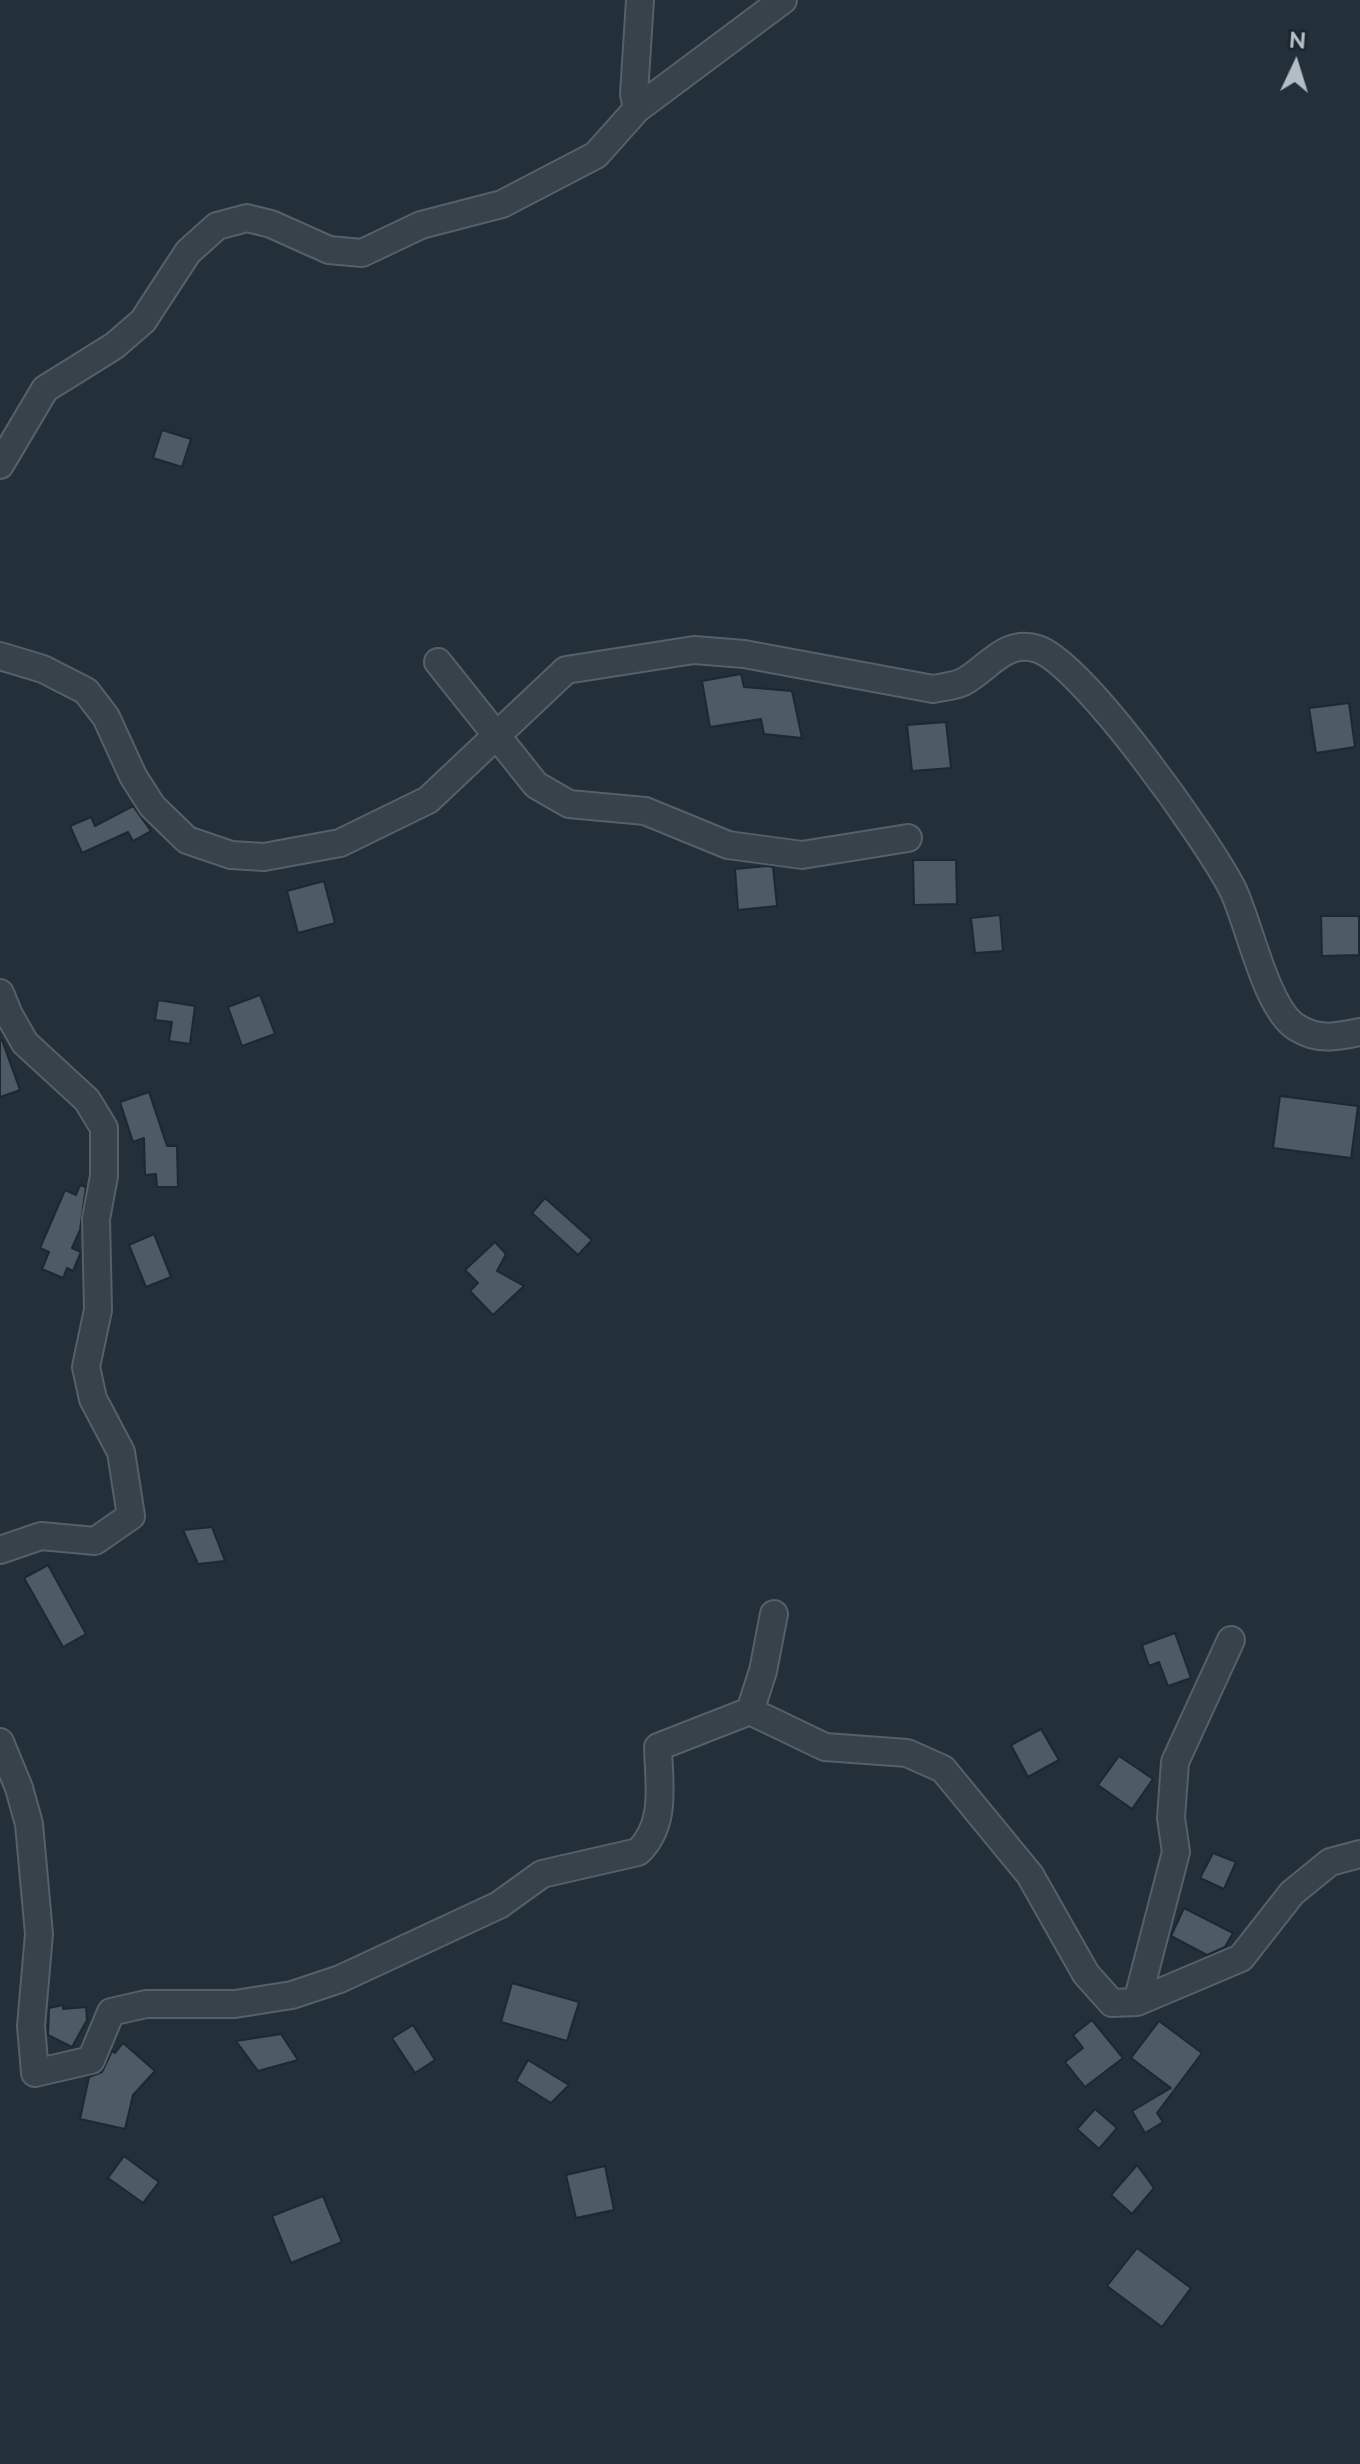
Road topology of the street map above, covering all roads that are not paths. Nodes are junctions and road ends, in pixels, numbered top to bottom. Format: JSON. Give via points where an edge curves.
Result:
{"nodes":[{"id":1,"x":640,"y":0,"type":"edge"},
{"id":2,"x":783,"y":0,"type":"edge"},
{"id":3,"x":637,"y":109,"type":"junction"},
{"id":4,"x":0,"y":465,"type":"edge"},
{"id":5,"x":0,"y":656,"type":"edge"},
{"id":6,"x":438,"y":662,"type":"dead end"},
{"id":7,"x":496,"y":736,"type":"junction"},
{"id":8,"x":908,"y":838,"type":"dead end"},
{"id":9,"x":0,"y":993,"type":"edge"},
{"id":10,"x":1360,"y":1032,"type":"edge"},
{"id":11,"x":0,"y":1550,"type":"edge"},
{"id":12,"x":774,"y":1614,"type":"dead end"},
{"id":13,"x":1231,"y":1640,"type":"dead end"},
{"id":14,"x":750,"y":1711,"type":"junction"},
{"id":15,"x":0,"y":1742,"type":"edge"},
{"id":16,"x":1360,"y":1854,"type":"edge"},
{"id":17,"x":1137,"y":2002,"type":"junction"}],
"edges":[{"from":1,"to":3,"type":"street"},
{"from":2,"to":3,"type":"street"},
{"from":3,"to":4,"type":"street","via":[[596,155],[502,204],[421,225],[362,253],[329,250],[247,218],[217,226],[188,252],[143,321],[114,346],[45,389]]},
{"from":5,"to":7,"type":"street","via":[[43,669],[86,691],[106,717],[152,806],[187,840],[231,855],[264,857],[340,843],[428,800]]},
{"from":6,"to":7,"type":"street"},
{"from":7,"to":8,"type":"street","via":[[536,785],[569,804],[645,811],[728,845],[802,855]]},
{"from":7,"to":10,"type":"street","via":[[566,670],[694,650],[744,654],[933,689],[962,682],[1007,650],[1037,649],[1060,663],[1114,720],[1173,797],[1233,889],[1273,998],[1294,1026],[1327,1039]]},
{"from":9,"to":11,"type":"street","via":[[25,1043],[87,1100],[104,1128],[104,1176],[96,1219],[98,1310],[86,1367],[93,1399],[121,1452],[131,1516],[95,1541],[41,1536]]},
{"from":12,"to":14,"type":"street"},
{"from":13,"to":17,"type":"street","via":[[1175,1762],[1171,1818],[1176,1852]]},
{"from":14,"to":15,"type":"street","via":[[658,1747],[660,1815],[638,1852],[542,1874],[499,1905],[340,1979],[292,1995],[235,2004],[146,2004],[111,2012],[91,2060],[35,2073],[31,2026],[39,1934],[29,1824]]},
{"from":14,"to":17,"type":"street","via":[[825,1747],[907,1753],[943,1769],[1030,1875],[1086,1974],[1112,2003]]},
{"from":16,"to":17,"type":"street","via":[[1330,1862],[1292,1893],[1241,1958]]}]}
